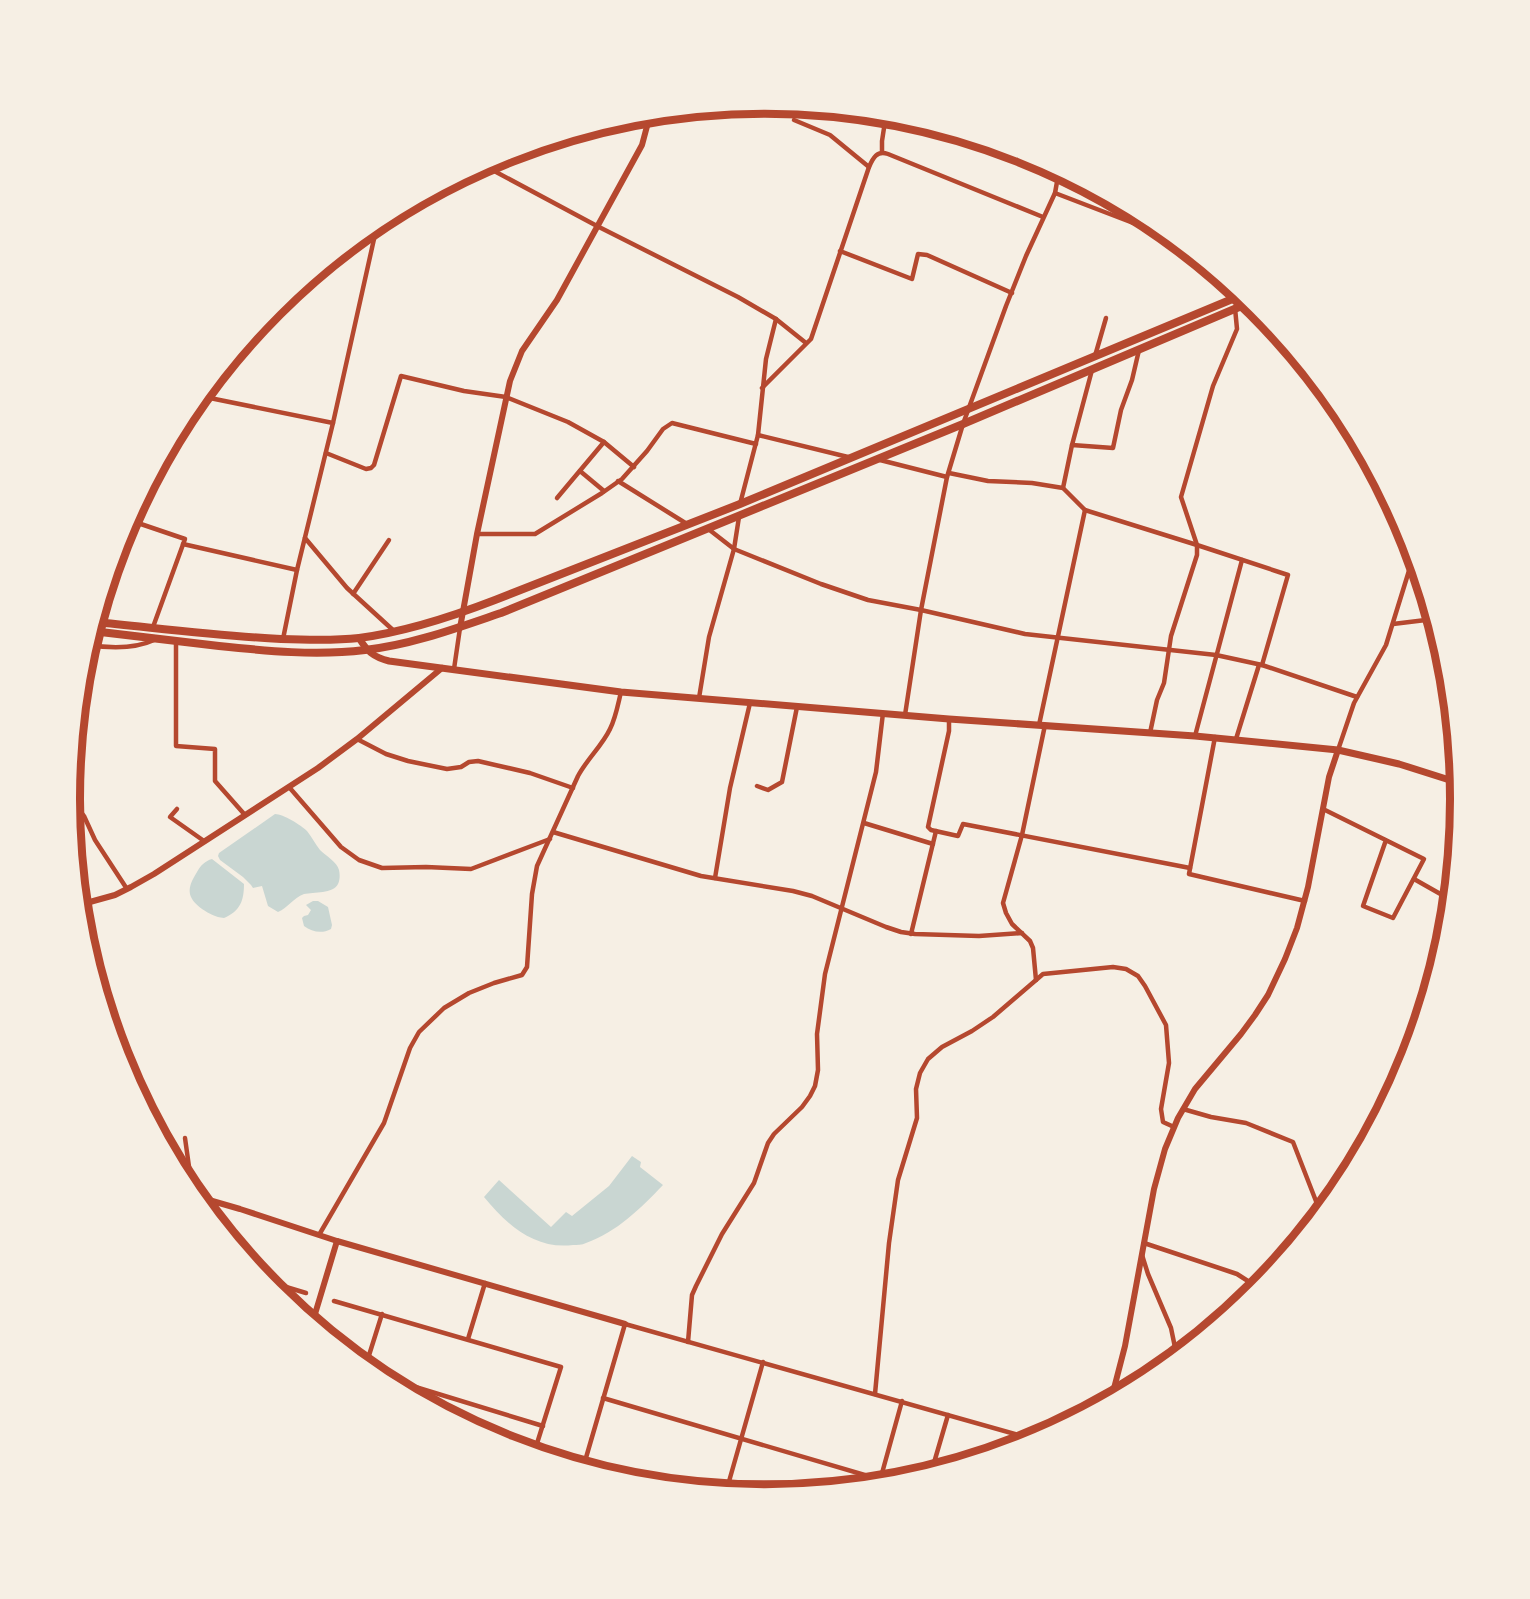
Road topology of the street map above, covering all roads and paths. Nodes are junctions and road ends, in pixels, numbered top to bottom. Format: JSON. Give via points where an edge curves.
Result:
{"nodes":[{"id":1,"x":794,"y":120,"type":"dead end"},
{"id":2,"x":647,"y":124,"type":"edge"},
{"id":3,"x":885,"y":125,"type":"edge"},
{"id":4,"x":882,"y":152,"type":"junction"},
{"id":5,"x":869,"y":167,"type":"junction"},
{"id":6,"x":493,"y":171,"type":"edge"},
{"id":7,"x":1057,"y":180,"type":"edge"},
{"id":8,"x":1055,"y":193,"type":"junction"},
{"id":9,"x":1043,"y":217,"type":"junction"},
{"id":10,"x":1138,"y":225,"type":"edge"},
{"id":11,"x":597,"y":226,"type":"junction"},
{"id":12,"x":374,"y":237,"type":"edge"},
{"id":13,"x":840,"y":251,"type":"junction"},
{"id":14,"x":1012,"y":293,"type":"junction"},
{"id":15,"x":1233,"y":299,"type":"edge"},
{"id":16,"x":1240,"y":306,"type":"edge"},
{"id":17,"x":1235,"y":308,"type":"junction"},
{"id":18,"x":1106,"y":318,"type":"dead end"},
{"id":19,"x":776,"y":319,"type":"junction"},
{"id":20,"x":806,"y":343,"type":"junction"},
{"id":21,"x":1139,"y":350,"type":"junction"},
{"id":22,"x":1095,"y":357,"type":"junction"},
{"id":23,"x":1092,"y":370,"type":"junction"},
{"id":24,"x":762,"y":388,"type":"junction"},
{"id":25,"x":506,"y":397,"type":"junction"},
{"id":26,"x":210,"y":398,"type":"edge"},
{"id":27,"x":970,"y":407,"type":"junction"},
{"id":28,"x":333,"y":423,"type":"junction"},
{"id":29,"x":963,"y":424,"type":"junction"},
{"id":30,"x":758,"y":435,"type":"junction"},
{"id":31,"x":604,"y":442,"type":"junction"},
{"id":32,"x":756,"y":444,"type":"junction"},
{"id":33,"x":1072,"y":445,"type":"junction"},
{"id":34,"x":326,"y":453,"type":"junction"},
{"id":35,"x":851,"y":458,"type":"junction"},
{"id":36,"x":877,"y":459,"type":"junction"},
{"id":37,"x":633,"y":467,"type":"junction"},
{"id":38,"x":580,"y":471,"type":"junction"},
{"id":39,"x":948,"y":475,"type":"junction"},
{"id":40,"x":618,"y":482,"type":"junction"},
{"id":41,"x":1063,"y":488,"type":"junction"},
{"id":42,"x":604,"y":491,"type":"junction"},
{"id":43,"x":557,"y":498,"type":"dead end"},
{"id":44,"x":740,"y":504,"type":"junction"},
{"id":45,"x":1085,"y":510,"type":"junction"},
{"id":46,"x":739,"y":514,"type":"junction"},
{"id":47,"x":138,"y":523,"type":"edge"},
{"id":48,"x":687,"y":524,"type":"junction"},
{"id":49,"x":707,"y":528,"type":"junction"},
{"id":50,"x":477,"y":534,"type":"junction"},
{"id":51,"x":305,"y":538,"type":"junction"},
{"id":52,"x":389,"y":540,"type":"dead end"},
{"id":53,"x":183,"y":544,"type":"junction"},
{"id":54,"x":1197,"y":545,"type":"junction"},
{"id":55,"x":734,"y":549,"type":"junction"},
{"id":56,"x":1242,"y":560,"type":"junction"},
{"id":57,"x":1410,"y":568,"type":"edge"},
{"id":58,"x":297,"y":570,"type":"junction"},
{"id":59,"x":353,"y":594,"type":"junction"},
{"id":60,"x":921,"y":610,"type":"junction"},
{"id":61,"x":462,"y":613,"type":"junction"},
{"id":62,"x":1426,"y":620,"type":"edge"},
{"id":63,"x":103,"y":623,"type":"edge"},
{"id":64,"x":1393,"y":624,"type":"junction"},
{"id":65,"x":153,"y":627,"type":"junction"},
{"id":66,"x":460,"y":628,"type":"junction"},
{"id":67,"x":395,"y":632,"type":"junction"},
{"id":68,"x":101,"y":633,"type":"edge"},
{"id":69,"x":359,"y":638,"type":"junction"},
{"id":70,"x":156,"y":639,"type":"junction"},
{"id":71,"x":283,"y":639,"type":"junction"},
{"id":72,"x":1058,"y":639,"type":"junction"},
{"id":73,"x":176,"y":641,"type":"junction"},
{"id":74,"x":97,"y":647,"type":"edge"},
{"id":75,"x":366,"y":650,"type":"junction"},
{"id":76,"x":1168,"y":650,"type":"junction"},
{"id":77,"x":1216,"y":655,"type":"junction"},
{"id":78,"x":1261,"y":665,"type":"junction"},
{"id":79,"x":442,"y":668,"type":"junction"},
{"id":80,"x":454,"y":669,"type":"junction"},
{"id":81,"x":621,"y":692,"type":"junction"},
{"id":82,"x":1357,"y":697,"type":"junction"},
{"id":83,"x":699,"y":698,"type":"junction"},
{"id":84,"x":750,"y":703,"type":"junction"},
{"id":85,"x":797,"y":707,"type":"junction"},
{"id":86,"x":883,"y":713,"type":"junction"},
{"id":87,"x":905,"y":716,"type":"junction"},
{"id":88,"x":949,"y":719,"type":"junction"},
{"id":89,"x":1042,"y":725,"type":"junction"},
{"id":90,"x":1150,"y":733,"type":"junction"},
{"id":91,"x":1195,"y":735,"type":"junction"},
{"id":92,"x":1215,"y":737,"type":"junction"},
{"id":93,"x":357,"y":739,"type":"junction"},
{"id":94,"x":1236,"y":739,"type":"junction"},
{"id":95,"x":1338,"y":750,"type":"junction"},
{"id":96,"x":1450,"y":780,"type":"edge"},
{"id":97,"x":757,"y":786,"type":"dead end"},
{"id":98,"x":289,"y":787,"type":"junction"},
{"id":99,"x":573,"y":788,"type":"junction"},
{"id":100,"x":177,"y":809,"type":"dead end"},
{"id":101,"x":1323,"y":809,"type":"junction"},
{"id":102,"x":80,"y":811,"type":"edge"},
{"id":103,"x":245,"y":815,"type":"junction"},
{"id":104,"x":864,"y":823,"type":"junction"},
{"id":105,"x":936,"y":831,"type":"junction"},
{"id":106,"x":554,"y":832,"type":"junction"},
{"id":107,"x":1022,"y":835,"type":"junction"},
{"id":108,"x":550,"y":839,"type":"junction"},
{"id":109,"x":1386,"y":840,"type":"junction"},
{"id":110,"x":204,"y":841,"type":"junction"},
{"id":111,"x":933,"y":843,"type":"junction"},
{"id":112,"x":1190,"y":868,"type":"junction"},
{"id":113,"x":715,"y":878,"type":"junction"},
{"id":114,"x":1414,"y":879,"type":"junction"},
{"id":115,"x":127,"y":889,"type":"junction"},
{"id":116,"x":1444,"y":896,"type":"edge"},
{"id":117,"x":1305,"y":901,"type":"junction"},
{"id":118,"x":87,"y":903,"type":"edge"},
{"id":119,"x":842,"y":909,"type":"junction"},
{"id":120,"x":1022,"y":933,"type":"junction"},
{"id":121,"x":911,"y":934,"type":"junction"},
{"id":122,"x":1036,"y":980,"type":"junction"},
{"id":123,"x":1183,"y":1109,"type":"junction"},
{"id":124,"x":1174,"y":1127,"type":"junction"},
{"id":125,"x":185,"y":1138,"type":"dead end"},
{"id":126,"x":190,"y":1172,"type":"edge"},
{"id":127,"x":212,"y":1201,"type":"edge"},
{"id":128,"x":1317,"y":1205,"type":"edge"},
{"id":129,"x":320,"y":1235,"type":"junction"},
{"id":130,"x":337,"y":1241,"type":"junction"},
{"id":131,"x":1144,"y":1243,"type":"junction"},
{"id":132,"x":1142,"y":1255,"type":"junction"},
{"id":133,"x":485,"y":1283,"type":"junction"},
{"id":134,"x":1251,"y":1283,"type":"dead end"},
{"id":135,"x":282,"y":1286,"type":"edge"},
{"id":136,"x":306,"y":1293,"type":"dead end"},
{"id":137,"x":334,"y":1301,"type":"dead end"},
{"id":138,"x":382,"y":1314,"type":"junction"},
{"id":139,"x":314,"y":1316,"type":"edge"},
{"id":140,"x":625,"y":1324,"type":"junction"},
{"id":141,"x":468,"y":1340,"type":"junction"},
{"id":142,"x":688,"y":1342,"type":"junction"},
{"id":143,"x":1176,"y":1348,"type":"edge"},
{"id":144,"x":368,"y":1358,"type":"edge"},
{"id":145,"x":764,"y":1362,"type":"junction"},
{"id":146,"x":410,"y":1385,"type":"edge"},
{"id":147,"x":1114,"y":1389,"type":"edge"},
{"id":148,"x":875,"y":1394,"type":"junction"},
{"id":149,"x":603,"y":1398,"type":"junction"},
{"id":150,"x":902,"y":1401,"type":"junction"},
{"id":151,"x":948,"y":1415,"type":"junction"},
{"id":152,"x":543,"y":1426,"type":"junction"},
{"id":153,"x":1016,"y":1437,"type":"edge"},
{"id":154,"x":741,"y":1438,"type":"junction"},
{"id":155,"x":536,"y":1446,"type":"edge"},
{"id":156,"x":585,"y":1461,"type":"edge"},
{"id":157,"x":934,"y":1464,"type":"edge"},
{"id":158,"x":882,"y":1475,"type":"edge"},
{"id":159,"x":865,"y":1477,"type":"edge"},
{"id":160,"x":728,"y":1484,"type":"edge"}],
"edges":[{"from":1,"to":5,"type":"street","via":[[830,135]]},
{"from":2,"to":11,"type":"street","via":[[642,145]]},
{"from":3,"to":4,"type":"street"},
{"from":4,"to":5,"type":"street"},
{"from":4,"to":9,"type":"street"},
{"from":5,"to":13,"type":"street"},
{"from":6,"to":11,"type":"street"},
{"from":7,"to":8,"type":"street"},
{"from":8,"to":9,"type":"street"},
{"from":8,"to":10,"type":"street"},
{"from":9,"to":14,"type":"street"},
{"from":11,"to":19,"type":"street"},
{"from":11,"to":25,"type":"street","via":[[557,300],[522,351]]},
{"from":12,"to":28,"type":"street"},
{"from":13,"to":14,"type":"street","via":[[912,279],[918,254],[927,255]]},
{"from":13,"to":20,"type":"street","via":[[811,339]]},
{"from":14,"to":27,"type":"street"},
{"from":15,"to":22,"type":"highway"},
{"from":16,"to":17,"type":"highway"},
{"from":17,"to":21,"type":"highway"},
{"from":17,"to":54,"type":"street","via":[[1237,329],[1213,386],[1181,497]]},
{"from":18,"to":22,"type":"street"},
{"from":19,"to":20,"type":"street"},
{"from":19,"to":24,"type":"street"},
{"from":20,"to":24,"type":"street"},
{"from":21,"to":23,"type":"highway"},
{"from":21,"to":33,"type":"street","via":[[1113,448]]},
{"from":22,"to":27,"type":"highway"},
{"from":23,"to":29,"type":"highway"},
{"from":23,"to":33,"type":"street"},
{"from":24,"to":30,"type":"street"},
{"from":25,"to":31,"type":"street","via":[[568,422]]},
{"from":25,"to":34,"type":"street","via":[[401,376],[374,465],[366,469]]},
{"from":25,"to":50,"type":"street"},
{"from":26,"to":28,"type":"street"},
{"from":27,"to":29,"type":"street"},
{"from":27,"to":35,"type":"highway"},
{"from":28,"to":34,"type":"street"},
{"from":29,"to":36,"type":"highway"},
{"from":29,"to":39,"type":"street"},
{"from":30,"to":32,"type":"street"},
{"from":30,"to":35,"type":"street"},
{"from":31,"to":37,"type":"street"},
{"from":31,"to":38,"type":"street"},
{"from":32,"to":37,"type":"street","via":[[672,423]]},
{"from":32,"to":44,"type":"street"},
{"from":33,"to":41,"type":"street"},
{"from":34,"to":51,"type":"street"},
{"from":35,"to":44,"type":"highway"},
{"from":36,"to":39,"type":"street"},
{"from":36,"to":46,"type":"highway"},
{"from":37,"to":40,"type":"street"},
{"from":38,"to":42,"type":"street"},
{"from":38,"to":43,"type":"street"},
{"from":39,"to":41,"type":"street"},
{"from":39,"to":60,"type":"street"},
{"from":40,"to":42,"type":"street"},
{"from":40,"to":48,"type":"street"},
{"from":41,"to":45,"type":"street"},
{"from":42,"to":50,"type":"street","via":[[535,534]]},
{"from":44,"to":48,"type":"highway"},
{"from":45,"to":54,"type":"street"},
{"from":45,"to":72,"type":"street"},
{"from":46,"to":49,"type":"highway"},
{"from":46,"to":55,"type":"street"},
{"from":47,"to":53,"type":"street","via":[[185,539]]},
{"from":48,"to":61,"type":"highway"},
{"from":49,"to":55,"type":"street"},
{"from":49,"to":66,"type":"highway"},
{"from":50,"to":61,"type":"street"},
{"from":51,"to":58,"type":"street"},
{"from":51,"to":59,"type":"street"},
{"from":52,"to":59,"type":"street"},
{"from":53,"to":58,"type":"street"},
{"from":53,"to":65,"type":"street"},
{"from":54,"to":56,"type":"street"},
{"from":54,"to":76,"type":"street"},
{"from":55,"to":60,"type":"street","via":[[868,600]]},
{"from":55,"to":83,"type":"street","via":[[709,637]]},
{"from":56,"to":77,"type":"street"},
{"from":56,"to":78,"type":"street","via":[[1288,576]]},
{"from":57,"to":64,"type":"street"},
{"from":58,"to":71,"type":"street"},
{"from":59,"to":67,"type":"street"},
{"from":60,"to":72,"type":"street"},
{"from":60,"to":87,"type":"street"},
{"from":61,"to":66,"type":"street"},
{"from":61,"to":67,"type":"highway"},
{"from":62,"to":64,"type":"street"},
{"from":63,"to":65,"type":"highway"},
{"from":64,"to":82,"type":"street","via":[[1386,645]]},
{"from":65,"to":71,"type":"highway"},
{"from":66,"to":75,"type":"highway"},
{"from":66,"to":80,"type":"street"},
{"from":67,"to":69,"type":"highway"},
{"from":68,"to":70,"type":"highway"},
{"from":69,"to":71,"type":"highway"},
{"from":69,"to":75,"type":"main road"},
{"from":70,"to":73,"type":"highway"},
{"from":70,"to":74,"type":"street","via":[[141,645]]},
{"from":72,"to":76,"type":"street"},
{"from":72,"to":89,"type":"street"},
{"from":73,"to":75,"type":"highway","via":[[281,652]]},
{"from":73,"to":103,"type":"street","via":[[176,746],[215,749],[215,781]]},
{"from":75,"to":79,"type":"main road","via":[[388,661]]},
{"from":76,"to":77,"type":"street"},
{"from":76,"to":90,"type":"street"},
{"from":77,"to":78,"type":"street"},
{"from":77,"to":91,"type":"street"},
{"from":78,"to":82,"type":"street"},
{"from":78,"to":94,"type":"street"},
{"from":79,"to":80,"type":"main road"},
{"from":79,"to":93,"type":"street"},
{"from":80,"to":81,"type":"main road"},
{"from":81,"to":83,"type":"main road"},
{"from":81,"to":99,"type":"street","via":[[611,728],[583,766]]},
{"from":82,"to":95,"type":"street"},
{"from":83,"to":84,"type":"main road"},
{"from":84,"to":85,"type":"main road"},
{"from":84,"to":113,"type":"street"},
{"from":85,"to":86,"type":"main road"},
{"from":85,"to":97,"type":"street","via":[[782,782],[768,790]]},
{"from":86,"to":87,"type":"main road"},
{"from":86,"to":104,"type":"street","via":[[876,772]]},
{"from":87,"to":88,"type":"main road"},
{"from":88,"to":89,"type":"main road"},
{"from":88,"to":105,"type":"street","via":[[950,731],[928,827]]},
{"from":89,"to":90,"type":"main road"},
{"from":89,"to":107,"type":"street"},
{"from":90,"to":91,"type":"main road"},
{"from":91,"to":92,"type":"main road"},
{"from":92,"to":94,"type":"main road"},
{"from":92,"to":112,"type":"street"},
{"from":93,"to":98,"type":"street"},
{"from":93,"to":99,"type":"street","via":[[408,761],[447,769],[478,761]]},
{"from":94,"to":95,"type":"main road"},
{"from":95,"to":96,"type":"main road"},
{"from":95,"to":101,"type":"street"},
{"from":98,"to":103,"type":"street"},
{"from":98,"to":108,"type":"street","via":[[341,847],[359,860],[382,868],[471,869]]},
{"from":99,"to":106,"type":"street"},
{"from":100,"to":110,"type":"street","via":[[170,817]]},
{"from":101,"to":109,"type":"street"},
{"from":101,"to":117,"type":"street"},
{"from":102,"to":115,"type":"street"},
{"from":103,"to":110,"type":"street"},
{"from":104,"to":111,"type":"street"},
{"from":104,"to":119,"type":"street"},
{"from":105,"to":107,"type":"street","via":[[958,836],[963,824]]},
{"from":105,"to":111,"type":"street"},
{"from":106,"to":108,"type":"street"},
{"from":106,"to":113,"type":"street"},
{"from":107,"to":112,"type":"street"},
{"from":107,"to":120,"type":"street","via":[[1003,903],[1012,924]]},
{"from":108,"to":129,"type":"street","via":[[537,866],[525,971],[469,993],[444,1008],[420,1032],[410,1048],[384,1123]]},
{"from":109,"to":114,"type":"street","via":[[1424,859]]},
{"from":109,"to":114,"type":"street","via":[[1363,906],[1393,918]]},
{"from":110,"to":115,"type":"street"},
{"from":111,"to":121,"type":"street"},
{"from":112,"to":117,"type":"street","via":[[1189,874]]},
{"from":113,"to":119,"type":"street","via":[[793,891]]},
{"from":114,"to":116,"type":"street"},
{"from":115,"to":118,"type":"street"},
{"from":117,"to":123,"type":"street","via":[[1289,951],[1268,995]]},
{"from":119,"to":121,"type":"street"},
{"from":119,"to":142,"type":"street","via":[[825,974],[815,1086],[802,1107],[768,1143],[754,1183],[696,1286]]},
{"from":120,"to":121,"type":"street"},
{"from":120,"to":122,"type":"street","via":[[1033,948]]},
{"from":122,"to":124,"type":"street","via":[[1043,974],[1113,967],[1138,976],[1166,1025],[1169,1062],[1161,1109],[1163,1122]]},
{"from":122,"to":148,"type":"street","via":[[993,1017],[935,1053],[920,1073],[917,1118],[897,1190]]},
{"from":123,"to":124,"type":"street"},
{"from":123,"to":128,"type":"street","via":[[1246,1123],[1293,1142]]},
{"from":124,"to":131,"type":"street","via":[[1154,1189]]},
{"from":125,"to":126,"type":"street"},
{"from":127,"to":129,"type":"street"},
{"from":129,"to":130,"type":"street"},
{"from":130,"to":133,"type":"street"},
{"from":130,"to":139,"type":"street"},
{"from":131,"to":132,"type":"street"},
{"from":131,"to":134,"type":"street","via":[[1238,1274]]},
{"from":132,"to":143,"type":"street"},
{"from":132,"to":147,"type":"street"},
{"from":133,"to":140,"type":"street"},
{"from":133,"to":141,"type":"street"},
{"from":135,"to":136,"type":"street"},
{"from":137,"to":138,"type":"street"},
{"from":138,"to":141,"type":"street"},
{"from":138,"to":144,"type":"street"},
{"from":140,"to":142,"type":"street"},
{"from":140,"to":149,"type":"street"},
{"from":141,"to":152,"type":"street","via":[[561,1367]]},
{"from":142,"to":145,"type":"street"},
{"from":145,"to":148,"type":"street"},
{"from":145,"to":154,"type":"street"},
{"from":146,"to":152,"type":"street"},
{"from":148,"to":150,"type":"street"},
{"from":149,"to":154,"type":"street"},
{"from":149,"to":156,"type":"street"},
{"from":150,"to":151,"type":"street"},
{"from":150,"to":158,"type":"street"},
{"from":151,"to":153,"type":"street"},
{"from":151,"to":157,"type":"street"},
{"from":152,"to":155,"type":"street"},
{"from":154,"to":159,"type":"street"},
{"from":154,"to":160,"type":"street"}]}
